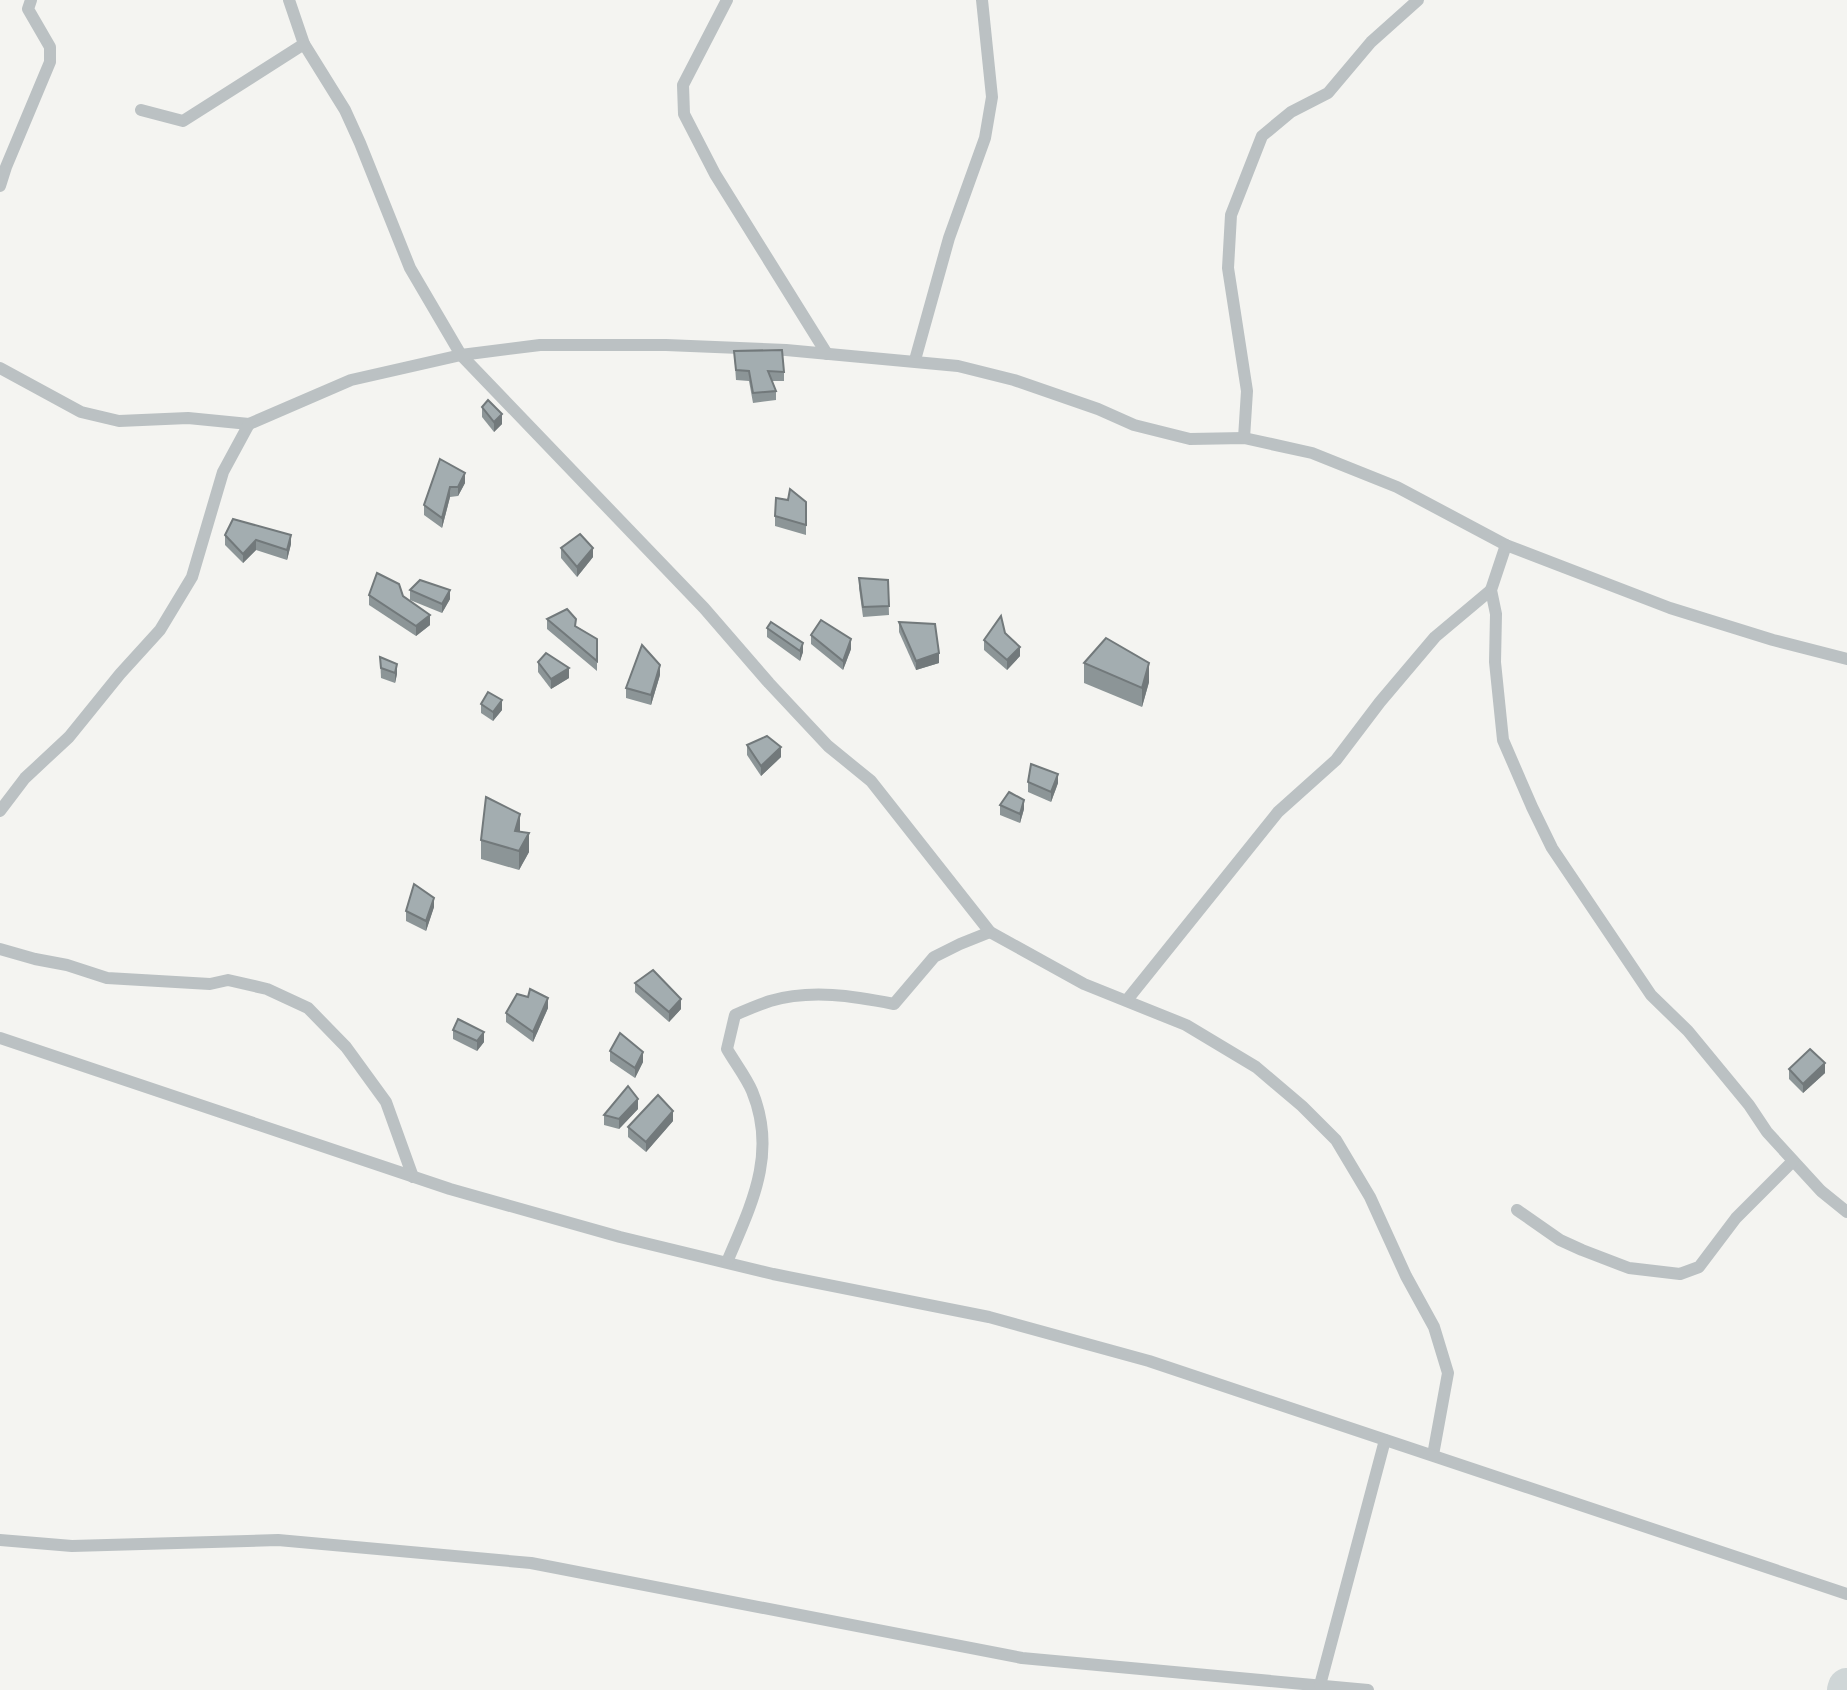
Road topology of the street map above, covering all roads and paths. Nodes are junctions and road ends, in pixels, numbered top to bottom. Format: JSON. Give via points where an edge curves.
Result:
{"nodes":[{"id":1,"x":31,"y":0,"type":"edge"},
{"id":2,"x":289,"y":0,"type":"edge"},
{"id":3,"x":727,"y":0,"type":"edge"},
{"id":4,"x":982,"y":0,"type":"edge"},
{"id":5,"x":1418,"y":0,"type":"edge"},
{"id":6,"x":304,"y":44,"type":"junction"},
{"id":7,"x":141,"y":110,"type":"dead end"},
{"id":8,"x":0,"y":186,"type":"edge"},
{"id":9,"x":827,"y":354,"type":"junction"},
{"id":10,"x":461,"y":355,"type":"junction"},
{"id":11,"x":915,"y":360,"type":"junction"},
{"id":12,"x":0,"y":368,"type":"edge"},
{"id":13,"x":249,"y":424,"type":"junction"},
{"id":14,"x":1244,"y":438,"type":"junction"},
{"id":15,"x":1506,"y":545,"type":"junction"},
{"id":16,"x":1491,"y":590,"type":"junction"},
{"id":17,"x":1847,"y":659,"type":"edge"},
{"id":18,"x":0,"y":811,"type":"edge"},
{"id":19,"x":990,"y":932,"type":"junction"},
{"id":20,"x":0,"y":949,"type":"edge"},
{"id":21,"x":1127,"y":1000,"type":"junction"},
{"id":22,"x":0,"y":1038,"type":"edge"},
{"id":23,"x":1793,"y":1161,"type":"junction"},
{"id":24,"x":414,"y":1177,"type":"junction"},
{"id":25,"x":1517,"y":1210,"type":"dead end"},
{"id":26,"x":1847,"y":1212,"type":"edge"},
{"id":27,"x":727,"y":1262,"type":"junction"},
{"id":28,"x":1385,"y":1440,"type":"junction"},
{"id":29,"x":1433,"y":1455,"type":"junction"},
{"id":30,"x":0,"y":1540,"type":"edge"},
{"id":31,"x":1847,"y":1594,"type":"edge"},
{"id":32,"x":1320,"y":1685,"type":"junction"},
{"id":33,"x":1368,"y":1690,"type":"edge"}],
"edges":[{"from":1,"to":8,"type":"street","via":[[28,9],[50,47],[50,62]]},
{"from":2,"to":6,"type":"street"},
{"from":3,"to":9,"type":"street","via":[[682,85],[684,114],[715,174]]},
{"from":4,"to":11,"type":"street","via":[[992,97],[985,138],[949,238]]},
{"from":5,"to":14,"type":"street","via":[[1371,42],[1328,93],[1291,112],[1262,136],[1231,215],[1228,268],[1247,391]]},
{"from":6,"to":7,"type":"street","via":[[183,121]]},
{"from":6,"to":10,"type":"street","via":[[345,110],[410,268]]},
{"from":9,"to":10,"type":"street","via":[[666,345],[540,345]]},
{"from":9,"to":11,"type":"street"},
{"from":10,"to":13,"type":"street","via":[[351,380]]},
{"from":10,"to":19,"type":"street","via":[[704,608],[828,746],[871,781]]},
{"from":11,"to":14,"type":"street","via":[[1014,380],[1133,425],[1190,439]]},
{"from":12,"to":13,"type":"street","via":[[81,412],[119,421],[188,418]]},
{"from":13,"to":18,"type":"street","via":[[223,472],[192,577],[160,630]]},
{"from":14,"to":15,"type":"street","via":[[1312,453],[1396,486]]},
{"from":15,"to":16,"type":"street"},
{"from":15,"to":17,"type":"street","via":[[1670,608]]},
{"from":16,"to":21,"type":"street","via":[[1435,637],[1336,760],[1278,811]]},
{"from":16,"to":23,"type":"street","via":[[1503,740],[1552,848],[1651,995],[1688,1031]]},
{"from":19,"to":21,"type":"street","via":[[1084,984]]},
{"from":19,"to":27,"type":"street","via":[[934,957],[894,1004],[816,994],[772,1000],[734,1015],[727,1049],[752,1091],[765,1140],[755,1195]]},
{"from":20,"to":24,"type":"street","via":[[107,978],[210,984],[228,980],[267,989],[308,1008],[346,1047],[386,1102]]},
{"from":21,"to":29,"type":"street","via":[[1186,1025],[1256,1067],[1336,1140],[1370,1197],[1434,1328],[1448,1373]]},
{"from":22,"to":24,"type":"street"},
{"from":23,"to":25,"type":"street","via":[[1736,1218],[1699,1266],[1680,1274],[1629,1268],[1582,1250]]},
{"from":23,"to":26,"type":"street"},
{"from":24,"to":27,"type":"street","via":[[620,1237]]},
{"from":27,"to":28,"type":"street","via":[[989,1317],[1149,1361]]},
{"from":28,"to":29,"type":"street"},
{"from":28,"to":32,"type":"street"},
{"from":29,"to":31,"type":"street"},
{"from":30,"to":32,"type":"street","via":[[72,1546],[278,1540],[531,1563],[1021,1658]]},
{"from":32,"to":33,"type":"street"}]}
